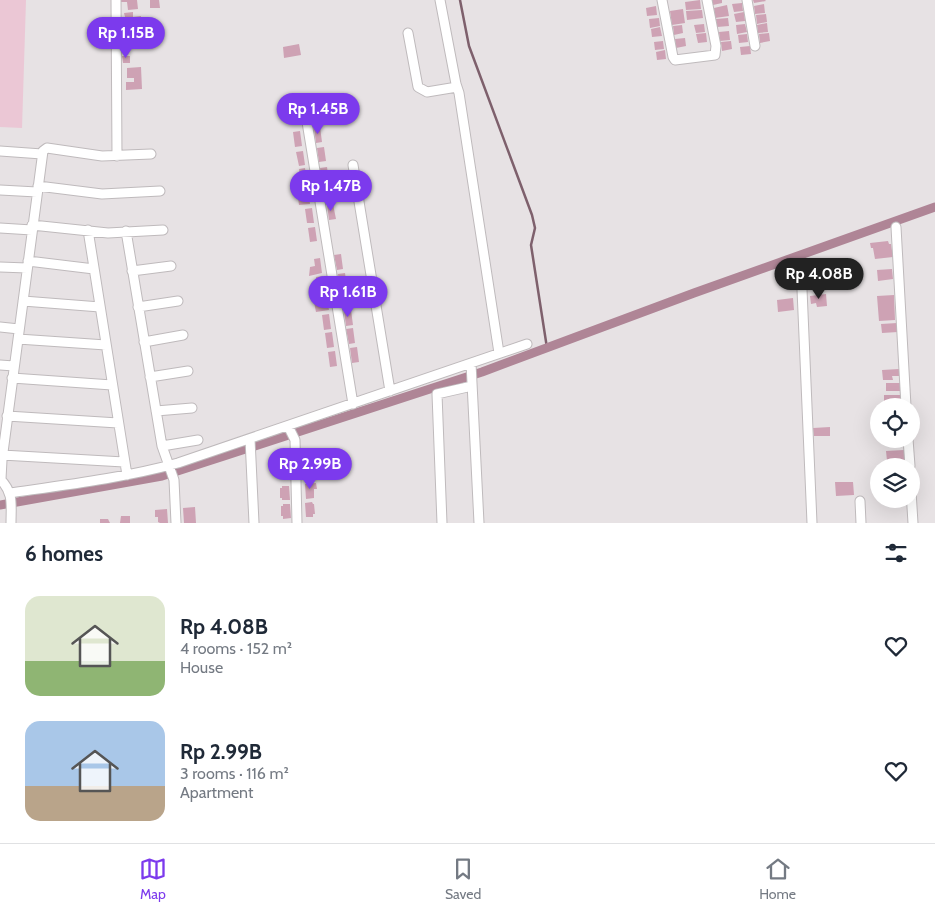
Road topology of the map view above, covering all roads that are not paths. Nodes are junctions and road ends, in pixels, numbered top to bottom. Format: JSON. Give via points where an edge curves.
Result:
{"nodes":[{"id":1,"x":116,"y":0,"type":"edge"},
{"id":2,"x":440,"y":0,"type":"edge"},
{"id":3,"x":662,"y":0,"type":"edge"},
{"id":4,"x":707,"y":0,"type":"edge"},
{"id":5,"x":747,"y":0,"type":"edge"},
{"id":6,"x":408,"y":32,"type":"dead end"},
{"id":7,"x":756,"y":46,"type":"dead end"},
{"id":8,"x":457,"y":88,"type":"junction"},
{"id":9,"x":307,"y":122,"type":"dead end"},
{"id":10,"x":0,"y":151,"type":"edge"},
{"id":11,"x":42,"y":154,"type":"junction"},
{"id":12,"x":151,"y":154,"type":"dead end"},
{"id":13,"x":117,"y":156,"type":"junction"},
{"id":14,"x":353,"y":165,"type":"dead end"},
{"id":15,"x":37,"y":189,"type":"junction"},
{"id":16,"x":0,"y":190,"type":"edge"},
{"id":17,"x":160,"y":191,"type":"dead end"},
{"id":18,"x":32,"y":227,"type":"junction"},
{"id":19,"x":896,"y":227,"type":"dead end"},
{"id":20,"x":0,"y":228,"type":"edge"},
{"id":21,"x":88,"y":230,"type":"junction"},
{"id":22,"x":164,"y":230,"type":"dead end"},
{"id":23,"x":126,"y":231,"type":"junction"},
{"id":24,"x":27,"y":265,"type":"junction"},
{"id":25,"x":171,"y":266,"type":"dead end"},
{"id":26,"x":801,"y":266,"type":"dead end"},
{"id":27,"x":0,"y":267,"type":"edge"},
{"id":28,"x":94,"y":268,"type":"junction"},
{"id":29,"x":132,"y":271,"type":"junction"},
{"id":30,"x":22,"y":301,"type":"junction"},
{"id":31,"x":178,"y":301,"type":"dead end"},
{"id":32,"x":100,"y":307,"type":"junction"},
{"id":33,"x":138,"y":307,"type":"junction"},
{"id":34,"x":0,"y":327,"type":"edge"},
{"id":35,"x":18,"y":334,"type":"junction"},
{"id":36,"x":183,"y":335,"type":"dead end"},
{"id":37,"x":144,"y":342,"type":"junction"},
{"id":38,"x":527,"y":344,"type":"dead end"},
{"id":39,"x":106,"y":345,"type":"junction"},
{"id":40,"x":499,"y":353,"type":"junction"},
{"id":41,"x":0,"y":365,"type":"edge"},
{"id":42,"x":471,"y":365,"type":"junction"},
{"id":43,"x":14,"y":366,"type":"junction"},
{"id":44,"x":188,"y":371,"type":"dead end"},
{"id":45,"x":150,"y":377,"type":"junction"},
{"id":46,"x":12,"y":378,"type":"junction"},
{"id":47,"x":472,"y":384,"type":"junction"},
{"id":48,"x":112,"y":385,"type":"junction"},
{"id":49,"x":390,"y":392,"type":"junction"},
{"id":50,"x":906,"y":398,"type":"edge"},
{"id":51,"x":5,"y":403,"type":"edge"},
{"id":52,"x":353,"y":404,"type":"junction"},
{"id":53,"x":192,"y":408,"type":"dead end"},
{"id":54,"x":156,"y":411,"type":"junction"},
{"id":55,"x":7,"y":416,"type":"junction"},
{"id":56,"x":118,"y":423,"type":"junction"},
{"id":57,"x":288,"y":427,"type":"junction"},
{"id":58,"x":198,"y":440,"type":"dead end"},
{"id":59,"x":250,"y":440,"type":"junction"},
{"id":60,"x":2,"y":441,"type":"edge"},
{"id":61,"x":162,"y":446,"type":"junction"},
{"id":62,"x":2,"y":455,"type":"junction"},
{"id":63,"x":124,"y":462,"type":"junction"},
{"id":64,"x":169,"y":466,"type":"junction"},
{"id":65,"x":127,"y":475,"type":"junction"},
{"id":66,"x":0,"y":479,"type":"edge"},
{"id":67,"x":11,"y":494,"type":"junction"},
{"id":68,"x":860,"y":501,"type":"dead end"},
{"id":69,"x":912,"y":508,"type":"edge"},
{"id":70,"x":11,"y":523,"type":"edge"},
{"id":71,"x":176,"y":523,"type":"edge"},
{"id":72,"x":254,"y":523,"type":"edge"},
{"id":73,"x":297,"y":523,"type":"edge"},
{"id":74,"x":442,"y":523,"type":"edge"},
{"id":75,"x":479,"y":523,"type":"edge"},
{"id":76,"x":812,"y":523,"type":"edge"},
{"id":77,"x":861,"y":523,"type":"edge"},
{"id":78,"x":913,"y":523,"type":"edge"}],
"edges":[{"from":1,"to":13,"type":"street"},
{"from":2,"to":8,"type":"street"},
{"from":3,"to":4,"type":"street","via":[[675,60],[715,54]]},
{"from":5,"to":7,"type":"street"},
{"from":6,"to":8,"type":"street","via":[[418,87],[428,92]]},
{"from":8,"to":40,"type":"street"},
{"from":9,"to":52,"type":"street"},
{"from":10,"to":11,"type":"street"},
{"from":11,"to":13,"type":"street","via":[[47,148]]},
{"from":11,"to":15,"type":"street"},
{"from":12,"to":13,"type":"street"},
{"from":14,"to":49,"type":"street"},
{"from":15,"to":16,"type":"street"},
{"from":15,"to":17,"type":"street","via":[[108,194]]},
{"from":15,"to":18,"type":"street"},
{"from":18,"to":20,"type":"street"},
{"from":18,"to":21,"type":"street"},
{"from":18,"to":24,"type":"street"},
{"from":19,"to":50,"type":"street"},
{"from":21,"to":23,"type":"street"},
{"from":21,"to":28,"type":"street"},
{"from":22,"to":23,"type":"street"},
{"from":23,"to":29,"type":"street"},
{"from":24,"to":27,"type":"street"},
{"from":24,"to":28,"type":"street"},
{"from":24,"to":30,"type":"street"},
{"from":25,"to":29,"type":"street"},
{"from":26,"to":76,"type":"street"},
{"from":28,"to":32,"type":"street"},
{"from":29,"to":33,"type":"street"},
{"from":30,"to":32,"type":"street"},
{"from":30,"to":35,"type":"street"},
{"from":31,"to":33,"type":"street"},
{"from":32,"to":39,"type":"street"},
{"from":33,"to":37,"type":"street"},
{"from":34,"to":35,"type":"street"},
{"from":35,"to":39,"type":"street"},
{"from":35,"to":43,"type":"street"},
{"from":36,"to":37,"type":"street"},
{"from":37,"to":45,"type":"street"},
{"from":38,"to":40,"type":"street"},
{"from":39,"to":48,"type":"street"},
{"from":40,"to":42,"type":"street"},
{"from":41,"to":43,"type":"street"},
{"from":42,"to":47,"type":"street"},
{"from":42,"to":49,"type":"street"},
{"from":43,"to":46,"type":"street"},
{"from":44,"to":45,"type":"street"},
{"from":45,"to":54,"type":"street"},
{"from":46,"to":48,"type":"street"},
{"from":46,"to":51,"type":"street"},
{"from":47,"to":74,"type":"street","via":[[437,394]]},
{"from":47,"to":75,"type":"street"},
{"from":48,"to":56,"type":"street"},
{"from":49,"to":52,"type":"street"},
{"from":51,"to":55,"type":"street"},
{"from":52,"to":57,"type":"street"},
{"from":53,"to":54,"type":"street"},
{"from":54,"to":61,"type":"street"},
{"from":55,"to":56,"type":"street"},
{"from":55,"to":60,"type":"street"},
{"from":56,"to":63,"type":"street"},
{"from":57,"to":59,"type":"street"},
{"from":57,"to":73,"type":"street","via":[[295,440]]},
{"from":58,"to":61,"type":"street"},
{"from":59,"to":64,"type":"street"},
{"from":59,"to":72,"type":"street"},
{"from":60,"to":62,"type":"street"},
{"from":61,"to":64,"type":"street"},
{"from":62,"to":63,"type":"street"},
{"from":62,"to":66,"type":"street"},
{"from":63,"to":65,"type":"street"},
{"from":64,"to":65,"type":"street"},
{"from":64,"to":71,"type":"street","via":[[174,480]]},
{"from":65,"to":67,"type":"street"},
{"from":66,"to":67,"type":"street"},
{"from":67,"to":70,"type":"street"},
{"from":68,"to":77,"type":"street"},
{"from":69,"to":78,"type":"street"}]}
